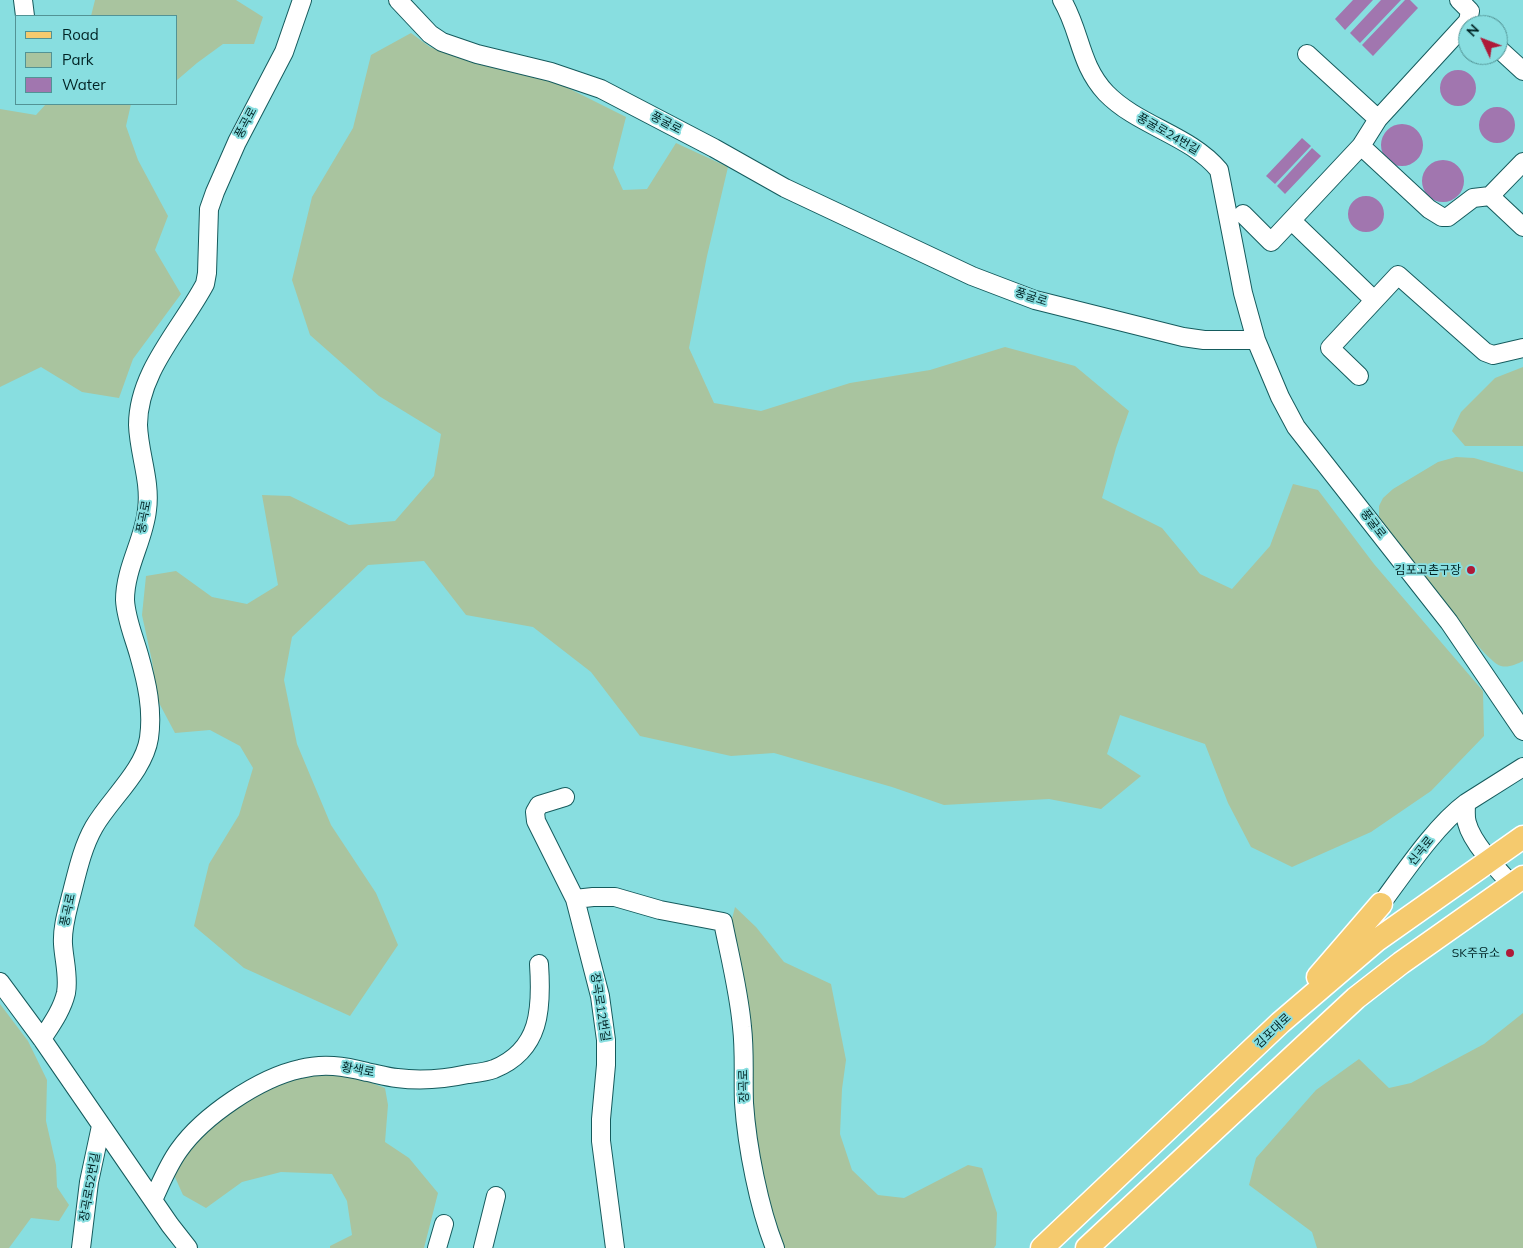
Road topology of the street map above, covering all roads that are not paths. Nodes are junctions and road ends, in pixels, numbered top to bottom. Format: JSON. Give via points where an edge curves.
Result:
{"nodes":[{"id":1,"x":23,"y":0,"type":"edge"},
{"id":2,"x":302,"y":0,"type":"edge"},
{"id":3,"x":398,"y":0,"type":"edge"},
{"id":4,"x":1062,"y":0,"type":"edge"},
{"id":5,"x":1459,"y":0,"type":"edge"},
{"id":6,"x":24,"y":15,"type":"edge"},
{"id":7,"x":1470,"y":15,"type":"edge"},
{"id":8,"x":1458,"y":36,"type":"edge"},
{"id":9,"x":1307,"y":54,"type":"dead end"},
{"id":10,"x":1508,"y":57,"type":"edge"},
{"id":11,"x":1523,"y":71,"type":"edge"},
{"id":12,"x":1378,"y":119,"type":"junction"},
{"id":13,"x":1361,"y":146,"type":"junction"},
{"id":14,"x":1523,"y":162,"type":"edge"},
{"id":15,"x":1490,"y":196,"type":"junction"},
{"id":16,"x":1242,"y":214,"type":"dead end"},
{"id":17,"x":1292,"y":221,"type":"junction"},
{"id":18,"x":1523,"y":227,"type":"edge"},
{"id":19,"x":1374,"y":300,"type":"junction"},
{"id":20,"x":1256,"y":340,"type":"junction"},
{"id":21,"x":1523,"y":348,"type":"edge"},
{"id":22,"x":1359,"y":376,"type":"dead end"},
{"id":23,"x":1523,"y":731,"type":"edge"},
{"id":24,"x":1523,"y":767,"type":"edge"},
{"id":25,"x":565,"y":797,"type":"dead end"},
{"id":26,"x":1466,"y":803,"type":"junction"},
{"id":27,"x":1523,"y":837,"type":"edge"},
{"id":28,"x":1490,"y":860,"type":"junction"},
{"id":29,"x":1517,"y":881,"type":"edge"},
{"id":30,"x":575,"y":899,"type":"junction"},
{"id":31,"x":1380,"y":904,"type":"joint"},
{"id":32,"x":539,"y":964,"type":"dead end"},
{"id":33,"x":0,"y":982,"type":"edge"},
{"id":34,"x":1280,"y":1023,"type":"junction"},
{"id":35,"x":42,"y":1039,"type":"junction"},
{"id":36,"x":101,"y":1126,"type":"junction"},
{"id":37,"x":496,"y":1196,"type":"dead end"},
{"id":38,"x":153,"y":1200,"type":"junction"},
{"id":39,"x":444,"y":1224,"type":"dead end"},
{"id":40,"x":1067,"y":1226,"type":"junction"},
{"id":41,"x":81,"y":1248,"type":"edge"},
{"id":42,"x":188,"y":1248,"type":"edge"},
{"id":43,"x":437,"y":1248,"type":"edge"},
{"id":44,"x":483,"y":1248,"type":"edge"},
{"id":45,"x":615,"y":1248,"type":"edge"},
{"id":46,"x":775,"y":1248,"type":"edge"},
{"id":47,"x":1034,"y":1248,"type":"edge"},
{"id":48,"x":1042,"y":1248,"type":"edge"},
{"id":49,"x":1088,"y":1248,"type":"edge"}],
"edges":[{"from":1,"to":6,"type":"street"},
{"from":2,"to":35,"type":"street","name":"풍곡로","via":[[284,52],[214,192],[209,209],[205,284],[164,348],[139,412],[147,512],[125,599],[130,628],[147,683],[151,724],[148,742],[134,771],[101,814],[86,845],[65,922],[66,991],[58,1015]]},
{"from":3,"to":20,"type":"street","name":"풍굴로","via":[[442,42],[601,89],[785,188],[972,276],[1035,300],[1183,337]]},
{"from":4,"to":20,"type":"street","name":"풍굴로24번길","via":[[1073,21],[1088,68],[1106,93],[1140,118],[1210,159],[1219,170],[1243,293]]},
{"from":5,"to":7,"type":"street"},
{"from":8,"to":12,"type":"street"},
{"from":9,"to":12,"type":"street"},
{"from":10,"to":11,"type":"street"},
{"from":12,"to":13,"type":"street"},
{"from":13,"to":15,"type":"street","via":[[1429,209],[1442,217],[1448,217],[1474,198]]},
{"from":13,"to":17,"type":"street"},
{"from":14,"to":15,"type":"street"},
{"from":15,"to":18,"type":"street"},
{"from":16,"to":17,"type":"street","via":[[1271,242]]},
{"from":17,"to":19,"type":"street"},
{"from":19,"to":21,"type":"street","via":[[1398,275],[1485,352],[1493,354]]},
{"from":19,"to":22,"type":"street","via":[[1330,348]]},
{"from":20,"to":23,"type":"street","name":"풍굴로","via":[[1296,426],[1449,622]]},
{"from":24,"to":26,"type":"street","name":"신곡로"},
{"from":25,"to":30,"type":"street","name":"장곡로12번길","via":[[539,805],[535,812],[541,833]]},
{"from":26,"to":28,"type":"street","via":[[1467,826]]},
{"from":26,"to":31,"type":"street","name":"신곡로","via":[[1444,824]]},
{"from":27,"to":28,"type":"main road","name":"김포대로"},
{"from":28,"to":29,"type":"street"},
{"from":28,"to":34,"type":"main road","name":"김포대로","via":[[1378,940]]},
{"from":29,"to":49,"type":"main road","via":[[1356,998]]},
{"from":30,"to":45,"type":"street","name":"장곡로12번길","via":[[604,1015],[606,1065],[601,1141]]},
{"from":30,"to":46,"type":"street","name":"장곡로","via":[[615,897],[660,910],[723,922],[740,1008],[744,1104],[752,1162]]},
{"from":31,"to":34,"type":"main road"},
{"from":32,"to":38,"type":"street","name":"황색로","via":[[541,993],[534,1031],[529,1042],[507,1063],[492,1070],[432,1079],[394,1078],[334,1066],[299,1069],[279,1075],[245,1092],[197,1129],[178,1152]]},
{"from":33,"to":35,"type":"street"},
{"from":34,"to":40,"type":"main road","name":"김포대로"},
{"from":35,"to":36,"type":"street"},
{"from":36,"to":38,"type":"street"},
{"from":36,"to":41,"type":"street","name":"장곡로52번길","via":[[89,1182]]},
{"from":37,"to":44,"type":"street"},
{"from":38,"to":42,"type":"street"},
{"from":39,"to":43,"type":"street"},
{"from":40,"to":47,"type":"street"},
{"from":40,"to":48,"type":"main road","name":"김포대로"}]}
